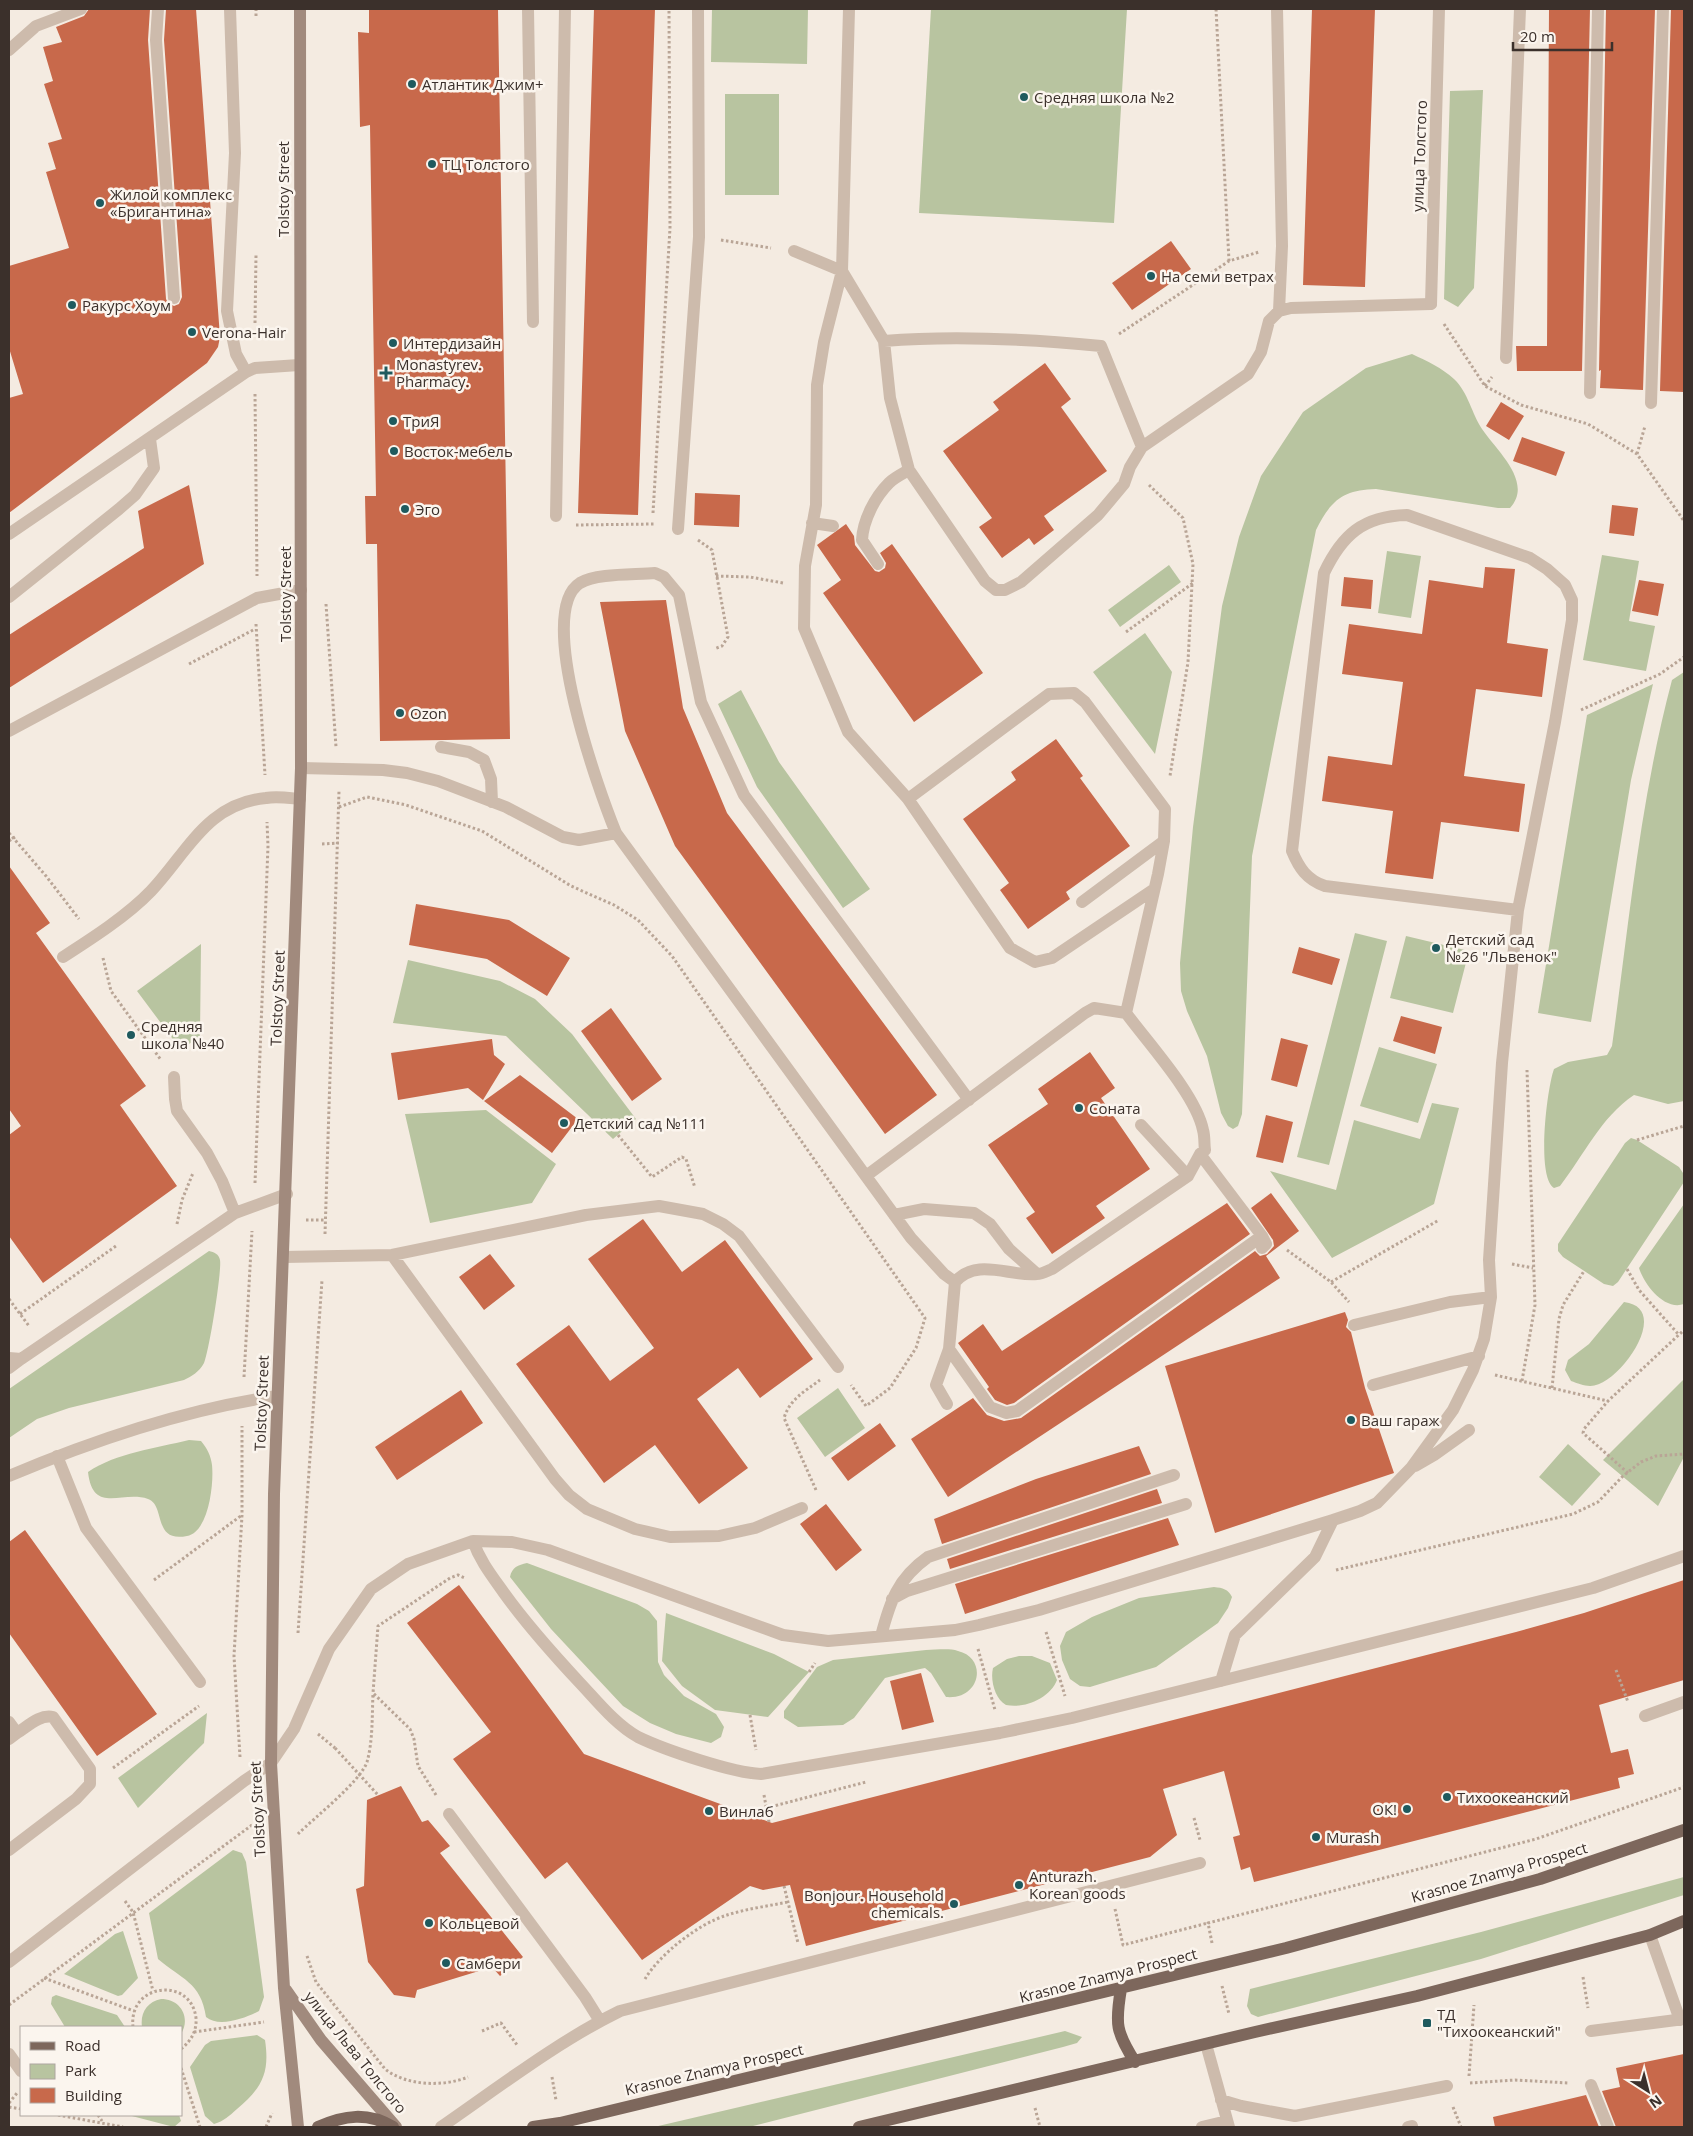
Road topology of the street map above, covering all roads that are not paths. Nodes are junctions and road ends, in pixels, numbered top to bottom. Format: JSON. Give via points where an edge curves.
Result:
{"nodes":[{"id":1,"x":81,"y":9,"type":"edge"},
{"id":2,"x":158,"y":9,"type":"edge"},
{"id":3,"x":230,"y":9,"type":"edge"},
{"id":4,"x":300,"y":9,"type":"edge"},
{"id":5,"x":528,"y":9,"type":"edge"},
{"id":6,"x":565,"y":9,"type":"edge"},
{"id":7,"x":698,"y":9,"type":"edge"},
{"id":8,"x":849,"y":9,"type":"edge"},
{"id":9,"x":1277,"y":9,"type":"edge"},
{"id":10,"x":1439,"y":9,"type":"edge"},
{"id":11,"x":1520,"y":9,"type":"edge"},
{"id":12,"x":1598,"y":9,"type":"edge"},
{"id":13,"x":1663,"y":9,"type":"edge"},
{"id":14,"x":9,"y":50,"type":"edge"},
{"id":15,"x":794,"y":251,"type":"road end"},
{"id":16,"x":842,"y":271,"type":"junction"},
{"id":17,"x":174,"y":298,"type":"dead end"},
{"id":18,"x":1279,"y":311,"type":"junction"},
{"id":19,"x":532,"y":322,"type":"dead end"},
{"id":20,"x":884,"y":341,"type":"junction"},
{"id":21,"x":1506,"y":358,"type":"dead end"},
{"id":22,"x":299,"y":365,"type":"junction"},
{"id":23,"x":250,"y":370,"type":"junction"},
{"id":24,"x":1590,"y":393,"type":"dead end"},
{"id":25,"x":1651,"y":403,"type":"road end"},
{"id":26,"x":150,"y":439,"type":"junction"},
{"id":27,"x":1142,"y":447,"type":"junction"},
{"id":28,"x":909,"y":470,"type":"junction"},
{"id":29,"x":556,"y":516,"type":"road end"},
{"id":30,"x":812,"y":523,"type":"junction"},
{"id":31,"x":833,"y":526,"type":"dead end"},
{"id":32,"x":678,"y":529,"type":"road end"},
{"id":33,"x":9,"y":534,"type":"edge"},
{"id":34,"x":878,"y":564,"type":"dead end"},
{"id":35,"x":301,"y":590,"type":"junction"},
{"id":36,"x":9,"y":598,"type":"edge"},
{"id":37,"x":9,"y":731,"type":"edge"},
{"id":38,"x":441,"y":747,"type":"dead end"},
{"id":39,"x":301,"y":768,"type":"junction"},
{"id":40,"x":300,"y":799,"type":"junction"},
{"id":41,"x":908,"y":799,"type":"junction"},
{"id":42,"x":492,"y":802,"type":"junction"},
{"id":43,"x":616,"y":833,"type":"junction"},
{"id":44,"x":1164,"y":841,"type":"junction"},
{"id":45,"x":1153,"y":890,"type":"junction"},
{"id":46,"x":1082,"y":902,"type":"dead end"},
{"id":47,"x":1518,"y":910,"type":"junction"},
{"id":48,"x":62,"y":958,"type":"dead end"},
{"id":49,"x":1126,"y":1014,"type":"junction"},
{"id":50,"x":174,"y":1077,"type":"road end"},
{"id":51,"x":969,"y":1100,"type":"junction"},
{"id":52,"x":1141,"y":1126,"type":"dead end"},
{"id":53,"x":1200,"y":1154,"type":"junction"},
{"id":54,"x":866,"y":1176,"type":"junction"},
{"id":55,"x":1188,"y":1176,"type":"junction"},
{"id":56,"x":287,"y":1194,"type":"junction"},
{"id":57,"x":235,"y":1213,"type":"junction"},
{"id":58,"x":894,"y":1215,"type":"junction"},
{"id":59,"x":392,"y":1255,"type":"junction"},
{"id":60,"x":284,"y":1257,"type":"junction"},
{"id":61,"x":1037,"y":1274,"type":"junction"},
{"id":62,"x":955,"y":1282,"type":"junction"},
{"id":63,"x":1491,"y":1297,"type":"junction"},
{"id":64,"x":1354,"y":1325,"type":"dead end"},
{"id":65,"x":949,"y":1349,"type":"junction"},
{"id":66,"x":1479,"y":1356,"type":"junction"},
{"id":67,"x":15,"y":1358,"type":"edge"},
{"id":68,"x":838,"y":1367,"type":"road end"},
{"id":69,"x":9,"y":1368,"type":"edge"},
{"id":70,"x":1373,"y":1385,"type":"dead end"},
{"id":71,"x":278,"y":1396,"type":"junction"},
{"id":72,"x":948,"y":1404,"type":"dead end"},
{"id":73,"x":1469,"y":1430,"type":"dead end"},
{"id":74,"x":57,"y":1456,"type":"junction"},
{"id":75,"x":1411,"y":1468,"type":"junction"},
{"id":76,"x":1174,"y":1475,"type":"dead end"},
{"id":77,"x":9,"y":1476,"type":"edge"},
{"id":78,"x":1186,"y":1504,"type":"dead end"},
{"id":79,"x":802,"y":1508,"type":"dead end"},
{"id":80,"x":1333,"y":1520,"type":"junction"},
{"id":81,"x":473,"y":1541,"type":"junction"},
{"id":82,"x":1684,"y":1556,"type":"edge"},
{"id":83,"x":890,"y":1600,"type":"junction"},
{"id":84,"x":881,"y":1636,"type":"junction"},
{"id":85,"x":1221,"y":1681,"type":"junction"},
{"id":86,"x":200,"y":1682,"type":"road end"},
{"id":87,"x":1684,"y":1702,"type":"edge"},
{"id":88,"x":1645,"y":1716,"type":"road end"},
{"id":89,"x":9,"y":1722,"type":"edge"},
{"id":90,"x":13,"y":1736,"type":"edge"},
{"id":91,"x":271,"y":1763,"type":"junction"},
{"id":92,"x":449,"y":1814,"type":"dead end"},
{"id":93,"x":1684,"y":1830,"type":"edge"},
{"id":94,"x":9,"y":1850,"type":"edge"},
{"id":95,"x":1200,"y":1863,"type":"dead end"},
{"id":96,"x":1684,"y":1921,"type":"edge"},
{"id":97,"x":1650,"y":1935,"type":"junction"},
{"id":98,"x":9,"y":1962,"type":"edge"},
{"id":99,"x":284,"y":1988,"type":"junction"},
{"id":100,"x":1121,"y":1989,"type":"junction"},
{"id":101,"x":1682,"y":2020,"type":"edge"},
{"id":102,"x":600,"y":2021,"type":"junction"},
{"id":103,"x":1592,"y":2031,"type":"dead end"},
{"id":104,"x":1206,"y":2044,"type":"junction"},
{"id":105,"x":9,"y":2054,"type":"edge"},
{"id":106,"x":1136,"y":2062,"type":"junction"},
{"id":107,"x":20,"y":2070,"type":"edge"},
{"id":108,"x":1591,"y":2085,"type":"road end"},
{"id":109,"x":1448,"y":2086,"type":"road end"},
{"id":110,"x":1221,"y":2100,"type":"junction"},
{"id":111,"x":1297,"y":2122,"type":"edge"},
{"id":112,"x":1228,"y":2124,"type":"edge"},
{"id":113,"x":298,"y":2127,"type":"edge"},
{"id":114,"x":318,"y":2127,"type":"edge"},
{"id":115,"x":395,"y":2127,"type":"edge"},
{"id":116,"x":441,"y":2127,"type":"edge"},
{"id":117,"x":533,"y":2127,"type":"edge"},
{"id":118,"x":859,"y":2127,"type":"edge"},
{"id":119,"x":1202,"y":2127,"type":"edge"},
{"id":120,"x":1608,"y":2127,"type":"edge"}],
"edges":[{"from":1,"to":14,"type":"street","via":[[36,26]]},
{"from":2,"to":17,"type":"street","via":[[156,40]]},
{"from":3,"to":23,"type":"street","via":[[235,153],[227,311],[236,354]]},
{"from":4,"to":22,"type":"main road","name":"Tolstoy Street"},
{"from":5,"to":19,"type":"street"},
{"from":6,"to":29,"type":"street"},
{"from":7,"to":32,"type":"street","via":[[699,238]]},
{"from":8,"to":16,"type":"street"},
{"from":9,"to":18,"type":"street","via":[[1282,246]]},
{"from":10,"to":18,"type":"street","name":"улица Толстого","via":[[1431,304]]},
{"from":11,"to":21,"type":"street"},
{"from":12,"to":24,"type":"street"},
{"from":13,"to":25,"type":"street"},
{"from":15,"to":16,"type":"street"},
{"from":16,"to":20,"type":"street"},
{"from":16,"to":30,"type":"street","via":[[817,385],[816,504]]},
{"from":18,"to":27,"type":"street","via":[[1269,321],[1261,352],[1248,374]]},
{"from":20,"to":27,"type":"street","via":[[1015,341],[1100,346]]},
{"from":20,"to":28,"type":"street","via":[[890,398]]},
{"from":22,"to":23,"type":"street"},
{"from":22,"to":35,"type":"main road","name":"Tolstoy Street"},
{"from":23,"to":26,"type":"street"},
{"from":26,"to":33,"type":"street"},
{"from":26,"to":36,"type":"street","via":[[154,468],[135,495]]},
{"from":27,"to":28,"type":"street","via":[[1124,484],[1108,505],[1021,582],[1005,590],[996,590],[986,581]]},
{"from":28,"to":34,"type":"street","via":[[889,482],[866,521],[862,540]]},
{"from":30,"to":31,"type":"street"},
{"from":30,"to":41,"type":"street","via":[[803,586],[804,628],[848,732]]},
{"from":35,"to":37,"type":"street","via":[[257,598]]},
{"from":35,"to":39,"type":"main road","name":"Tolstoy Street"},
{"from":38,"to":42,"type":"street","via":[[469,752],[484,760],[491,779]]},
{"from":39,"to":40,"type":"main road","name":"Tolstoy Street"},
{"from":39,"to":42,"type":"street","via":[[407,773]]},
{"from":40,"to":48,"type":"street","via":[[266,798],[233,806],[212,820],[151,891],[93,938]]},
{"from":40,"to":56,"type":"main road","name":"Tolstoy Street"},
{"from":41,"to":44,"type":"street","via":[[1049,694],[1074,693],[1085,702],[1165,809]]},
{"from":41,"to":45,"type":"street","via":[[1010,948],[1035,962],[1052,958]]},
{"from":42,"to":43,"type":"street","via":[[563,837],[580,840]]},
{"from":43,"to":51,"type":"street","via":[[582,735],[562,621],[568,600],[579,583],[594,578],[655,573],[664,577],[679,595],[701,702],[744,795]]},
{"from":43,"to":54,"type":"street"},
{"from":44,"to":45,"type":"street"},
{"from":44,"to":46,"type":"street"},
{"from":45,"to":49,"type":"street"},
{"from":47,"to":47,"type":"street","via":[[1325,886],[1313,882],[1298,866],[1292,850],[1324,573],[1344,539],[1372,521],[1407,515],[1530,558],[1565,585],[1572,600],[1572,620],[1555,722]]},
{"from":47,"to":63,"type":"street","via":[[1505,1026],[1492,1198]]},
{"from":49,"to":51,"type":"street","via":[[1094,1008]]},
{"from":49,"to":53,"type":"street","via":[[1177,1080],[1199,1117],[1205,1150]]},
{"from":50,"to":57,"type":"street","via":[[177,1111],[207,1153]]},
{"from":51,"to":54,"type":"street"},
{"from":52,"to":55,"type":"street"},
{"from":53,"to":55,"type":"street"},
{"from":53,"to":65,"type":"street","via":[[1262,1242],[1017,1411],[1006,1414],[990,1407]]},
{"from":54,"to":58,"type":"street"},
{"from":55,"to":61,"type":"street","via":[[1074,1256]]},
{"from":56,"to":57,"type":"street"},
{"from":56,"to":60,"type":"main road","name":"Tolstoy Street"},
{"from":57,"to":67,"type":"street"},
{"from":58,"to":61,"type":"street","via":[[924,1209],[974,1213],[990,1224],[1009,1249]]},
{"from":58,"to":62,"type":"street","via":[[926,1254]]},
{"from":59,"to":60,"type":"street"},
{"from":59,"to":68,"type":"street","via":[[616,1210],[659,1206],[702,1214],[740,1236]]},
{"from":59,"to":79,"type":"street","via":[[555,1479],[587,1509],[634,1528],[670,1537],[719,1536],[756,1528]]},
{"from":60,"to":71,"type":"main road","name":"Tolstoy Street"},
{"from":61,"to":62,"type":"street","via":[[988,1268],[968,1272]]},
{"from":62,"to":65,"type":"street"},
{"from":63,"to":64,"type":"street","via":[[1450,1302]]},
{"from":63,"to":66,"type":"street"},
{"from":65,"to":72,"type":"street","via":[[936,1385]]},
{"from":66,"to":70,"type":"street"},
{"from":66,"to":75,"type":"street","via":[[1453,1410]]},
{"from":67,"to":69,"type":"street"},
{"from":71,"to":74,"type":"street","via":[[243,1401],[139,1429]]},
{"from":71,"to":91,"type":"main road","name":"Tolstoy Street"},
{"from":73,"to":75,"type":"street","via":[[1434,1456]]},
{"from":74,"to":77,"type":"street"},
{"from":74,"to":86,"type":"street","via":[[86,1528]]},
{"from":75,"to":80,"type":"street","via":[[1376,1503]]},
{"from":76,"to":83,"type":"street","via":[[928,1557],[910,1570]]},
{"from":78,"to":83,"type":"street","via":[[907,1591]]},
{"from":80,"to":84,"type":"street","via":[[1038,1610],[971,1627]]},
{"from":80,"to":85,"type":"street","via":[[1315,1557],[1235,1635]]},
{"from":81,"to":84,"type":"street","via":[[512,1542],[548,1550],[783,1635],[828,1640]]},
{"from":81,"to":85,"type":"street","via":[[477,1554],[532,1632],[616,1720],[637,1736],[748,1774],[1000,1733]]},
{"from":81,"to":91,"type":"street","via":[[408,1564],[371,1589],[329,1649],[294,1729]]},
{"from":82,"to":85,"type":"street","via":[[1593,1588]]},
{"from":83,"to":84,"type":"street"},
{"from":87,"to":88,"type":"street"},
{"from":89,"to":90,"type":"street"},
{"from":90,"to":94,"type":"street","via":[[36,1720],[47,1715],[54,1717],[90,1769],[90,1784],[76,1799]]},
{"from":91,"to":98,"type":"street","via":[[244,1780]]},
{"from":91,"to":99,"type":"main road","name":"Tolstoy Street"},
{"from":92,"to":102,"type":"street"},
{"from":93,"to":100,"type":"main road","name":"Krasnoe Znamya Prospect","via":[[1540,1879]]},
{"from":95,"to":102,"type":"street","via":[[620,2011]]},
{"from":96,"to":97,"type":"main road"},
{"from":97,"to":101,"type":"street"},
{"from":97,"to":104,"type":"main road","via":[[1418,1996]]},
{"from":99,"to":113,"type":"main road","name":"улица Льва Толстого"},
{"from":99,"to":115,"type":"main road","name":"улица Льва Толстого","via":[[321,2040]]},
{"from":100,"to":106,"type":"main road","via":[[1116,2019],[1122,2042]]},
{"from":100,"to":117,"type":"main road","name":"Krasnoe Znamya Prospect"},
{"from":101,"to":103,"type":"street"},
{"from":102,"to":116,"type":"street"},
{"from":104,"to":106,"type":"main road"},
{"from":104,"to":110,"type":"street"},
{"from":105,"to":107,"type":"street"},
{"from":106,"to":118,"type":"main road"},
{"from":108,"to":120,"type":"street"},
{"from":109,"to":111,"type":"street"},
{"from":110,"to":111,"type":"street"},
{"from":110,"to":112,"type":"street"},
{"from":112,"to":119,"type":"street"},
{"from":114,"to":115,"type":"main road","via":[[341,2117],[356,2116]]}]}
